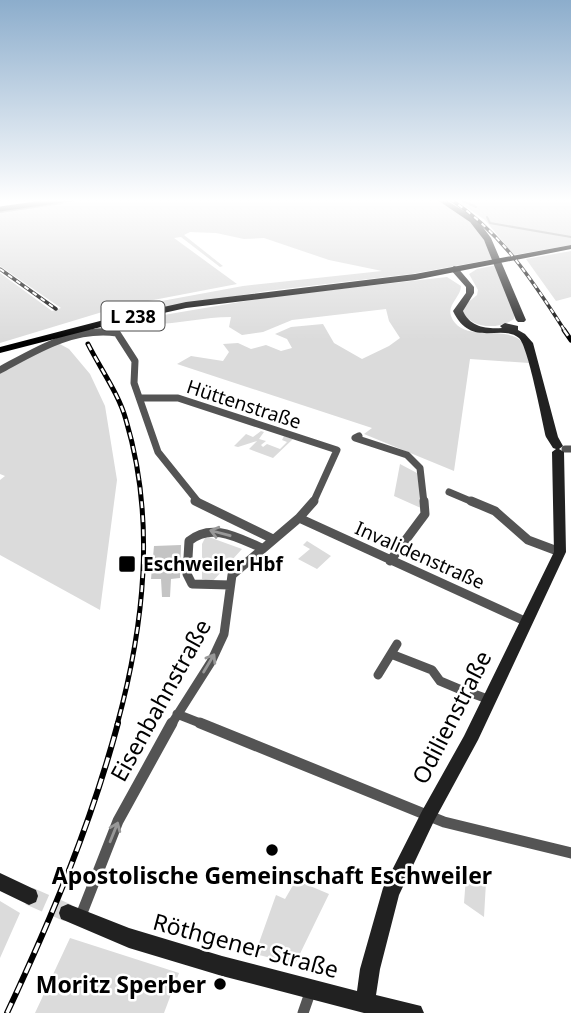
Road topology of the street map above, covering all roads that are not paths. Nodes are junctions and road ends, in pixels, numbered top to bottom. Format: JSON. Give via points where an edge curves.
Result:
{"nodes":[{"id":1,"x":491,"y":246,"type":"edge"},
{"id":2,"x":571,"y":247,"type":"edge"},
{"id":3,"x":454,"y":270,"type":"junction"},
{"id":4,"x":521,"y":320,"type":"joint"},
{"id":5,"x":508,"y":328,"type":"junction"},
{"id":6,"x":0,"y":350,"type":"edge"},
{"id":7,"x":0,"y":370,"type":"edge"},
{"id":8,"x":141,"y":398,"type":"junction"},
{"id":9,"x":359,"y":436,"type":"dead end"},
{"id":10,"x":563,"y":449,"type":"edge"},
{"id":11,"x":449,"y":492,"type":"dead end"},
{"id":12,"x":299,"y":519,"type":"junction"},
{"id":13,"x":273,"y":539,"type":"junction"},
{"id":14,"x":262,"y":548,"type":"junction"},
{"id":15,"x":560,"y":552,"type":"junction"},
{"id":16,"x":390,"y":561,"type":"junction"},
{"id":17,"x":230,"y":585,"type":"junction"},
{"id":18,"x":527,"y":622,"type":"junction"},
{"id":19,"x":397,"y":644,"type":"dead end"},
{"id":20,"x":393,"y":655,"type":"junction"},
{"id":21,"x":378,"y":675,"type":"dead end"},
{"id":22,"x":459,"y":689,"type":"dead end"},
{"id":23,"x":474,"y":694,"type":"dead end"},
{"id":24,"x":490,"y":700,"type":"junction"},
{"id":25,"x":177,"y":714,"type":"junction"},
{"id":26,"x":428,"y":816,"type":"junction"},
{"id":27,"x":571,"y":853,"type":"edge"},
{"id":28,"x":0,"y":882,"type":"edge"},
{"id":29,"x":29,"y":896,"type":"tunnel mouth"},
{"id":30,"x":74,"y":916,"type":"joint"},
{"id":31,"x":312,"y":989,"type":"junction"},
{"id":32,"x":365,"y":1003,"type":"junction"},
{"id":33,"x":303,"y":1013,"type":"edge"},
{"id":34,"x":414,"y":1013,"type":"edge"}],
"edges":[{"from":1,"to":4,"type":"main road"},
{"from":2,"to":3,"type":"main road","number":"L 238"},
{"from":3,"to":5,"type":"main road","via":[[471,289],[459,307],[460,318],[484,331]]},
{"from":3,"to":6,"type":"main road","number":"L 238","via":[[186,305]]},
{"from":4,"to":5,"type":"main road"},
{"from":5,"to":10,"type":"main road","name":"Odilienstraße","via":[[528,343],[552,437]]},
{"from":7,"to":8,"type":"street","via":[[54,343],[94,331],[117,333],[135,361],[134,383]]},
{"from":8,"to":12,"type":"street","name":"Hüttenstraße","via":[[178,398],[337,450],[316,499]]},
{"from":8,"to":13,"type":"street","via":[[158,452],[195,501]]},
{"from":9,"to":16,"type":"street","via":[[355,438],[407,455],[420,468],[424,483],[425,514]]},
{"from":10,"to":15,"type":"main road","name":"Odilienstraße"},
{"from":11,"to":15,"type":"street","via":[[495,511],[528,540]]},
{"from":12,"to":13,"type":"street"},
{"from":12,"to":16,"type":"street","name":"Invalidenstraße"},
{"from":13,"to":14,"type":"street"},
{"from":14,"to":17,"type":"street","via":[[236,569]]},
{"from":14,"to":17,"type":"street","one_way":true,"via":[[213,529],[201,531],[189,541],[187,574],[192,584]]},
{"from":15,"to":18,"type":"main road","name":"Odilienstraße"},
{"from":16,"to":18,"type":"street","name":"Invalidenstraße"},
{"from":25,"to":17,"type":"street","name":"Eisenbahnstraße","one_way":true,"via":[[224,634]]},
{"from":18,"to":24,"type":"main road","name":"Odilienstraße"},
{"from":19,"to":20,"type":"street"},
{"from":20,"to":21,"type":"street"},
{"from":20,"to":22,"type":"street","via":[[432,670],[440,681]]},
{"from":23,"to":24,"type":"street"},
{"from":24,"to":26,"type":"main road","name":"Odilienstraße"},
{"from":25,"to":26,"type":"street"},
{"from":30,"to":25,"type":"street","name":"Eisenbahnstraße","one_way":true,"via":[[118,821]]},
{"from":26,"to":27,"type":"street"},
{"from":26,"to":32,"type":"main road","name":"Odilienstraße","via":[[390,894]]},
{"from":28,"to":29,"type":"main road"},
{"from":30,"to":31,"type":"main road","name":"Röthgener Straße","via":[[129,938]]},
{"from":31,"to":32,"type":"main road","name":"Röthgener Straße"},
{"from":31,"to":33,"type":"street"},
{"from":32,"to":34,"type":"main road","name":"Röthgener Straße"}]}
